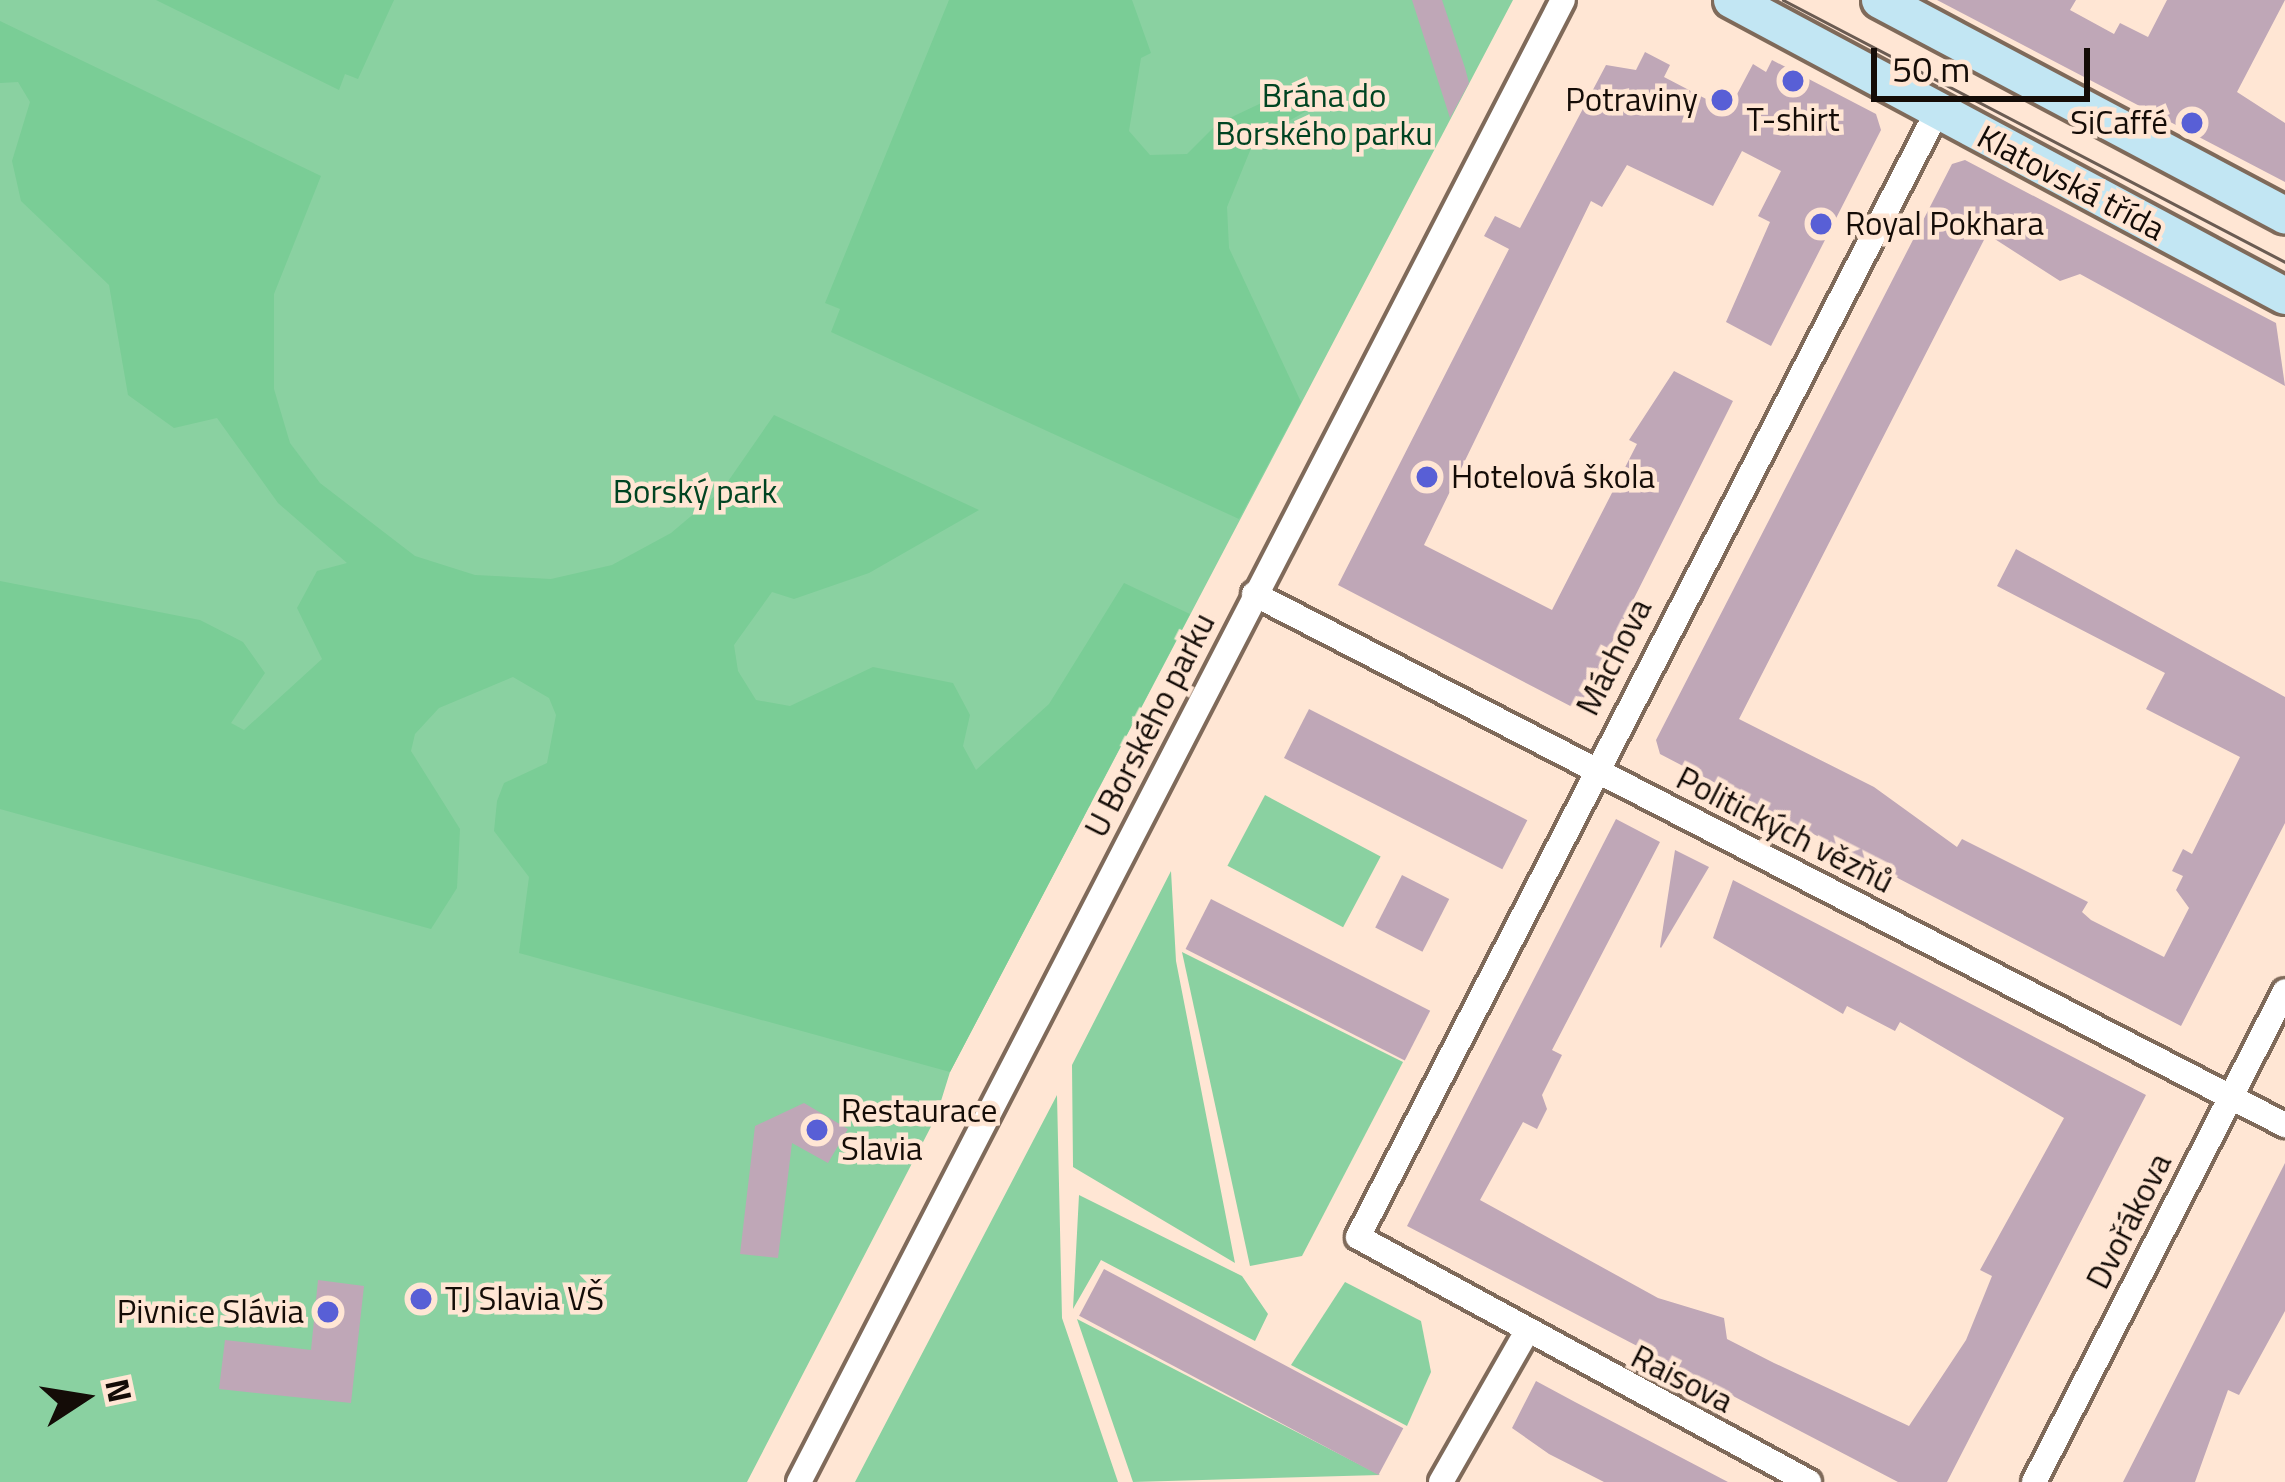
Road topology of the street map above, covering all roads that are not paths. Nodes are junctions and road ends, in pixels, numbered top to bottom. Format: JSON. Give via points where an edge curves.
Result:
{"nodes":[{"id":1,"x":1562,"y":0,"type":"edge"},
{"id":2,"x":1732,"y":0,"type":"edge"},
{"id":3,"x":1880,"y":0,"type":"edge"},
{"id":4,"x":1937,"y":112,"type":"junction"},
{"id":5,"x":2285,"y":215,"type":"edge"},
{"id":6,"x":2285,"y":296,"type":"edge"},
{"id":7,"x":1254,"y":594,"type":"junction"},
{"id":8,"x":1593,"y":768,"type":"junction"},
{"id":9,"x":2285,"y":991,"type":"edge"},
{"id":10,"x":2230,"y":1095,"type":"junction"},
{"id":11,"x":2285,"y":1125,"type":"edge"},
{"id":12,"x":1358,"y":1238,"type":"joint"},
{"id":13,"x":1525,"y":1336,"type":"junction"},
{"id":14,"x":799,"y":1482,"type":"edge"},
{"id":15,"x":1441,"y":1482,"type":"edge"},
{"id":16,"x":1809,"y":1482,"type":"edge"},
{"id":17,"x":2034,"y":1482,"type":"edge"}],
"edges":[{"from":1,"to":7,"type":"street","name":"U Borského parku"},
{"from":2,"to":4,"type":"main road","name":"Klatovská třída"},
{"from":3,"to":5,"type":"main road"},
{"from":4,"to":6,"type":"main road","name":"Klatovská třída"},
{"from":4,"to":8,"type":"street","name":"Máchova"},
{"from":7,"to":8,"type":"street","name":"Politických vězňů"},
{"from":7,"to":14,"type":"street","name":"U Borského parku"},
{"from":8,"to":10,"type":"street","name":"Politických vězňů"},
{"from":8,"to":12,"type":"street","name":"Máchova"},
{"from":9,"to":10,"type":"street","name":"Dvořákova"},
{"from":10,"to":11,"type":"street","name":"Politických vězňů"},
{"from":10,"to":17,"type":"street","name":"Dvořákova"},
{"from":12,"to":13,"type":"street","name":"Raisova"},
{"from":13,"to":15,"type":"street"},
{"from":13,"to":16,"type":"street","name":"Raisova"}]}
